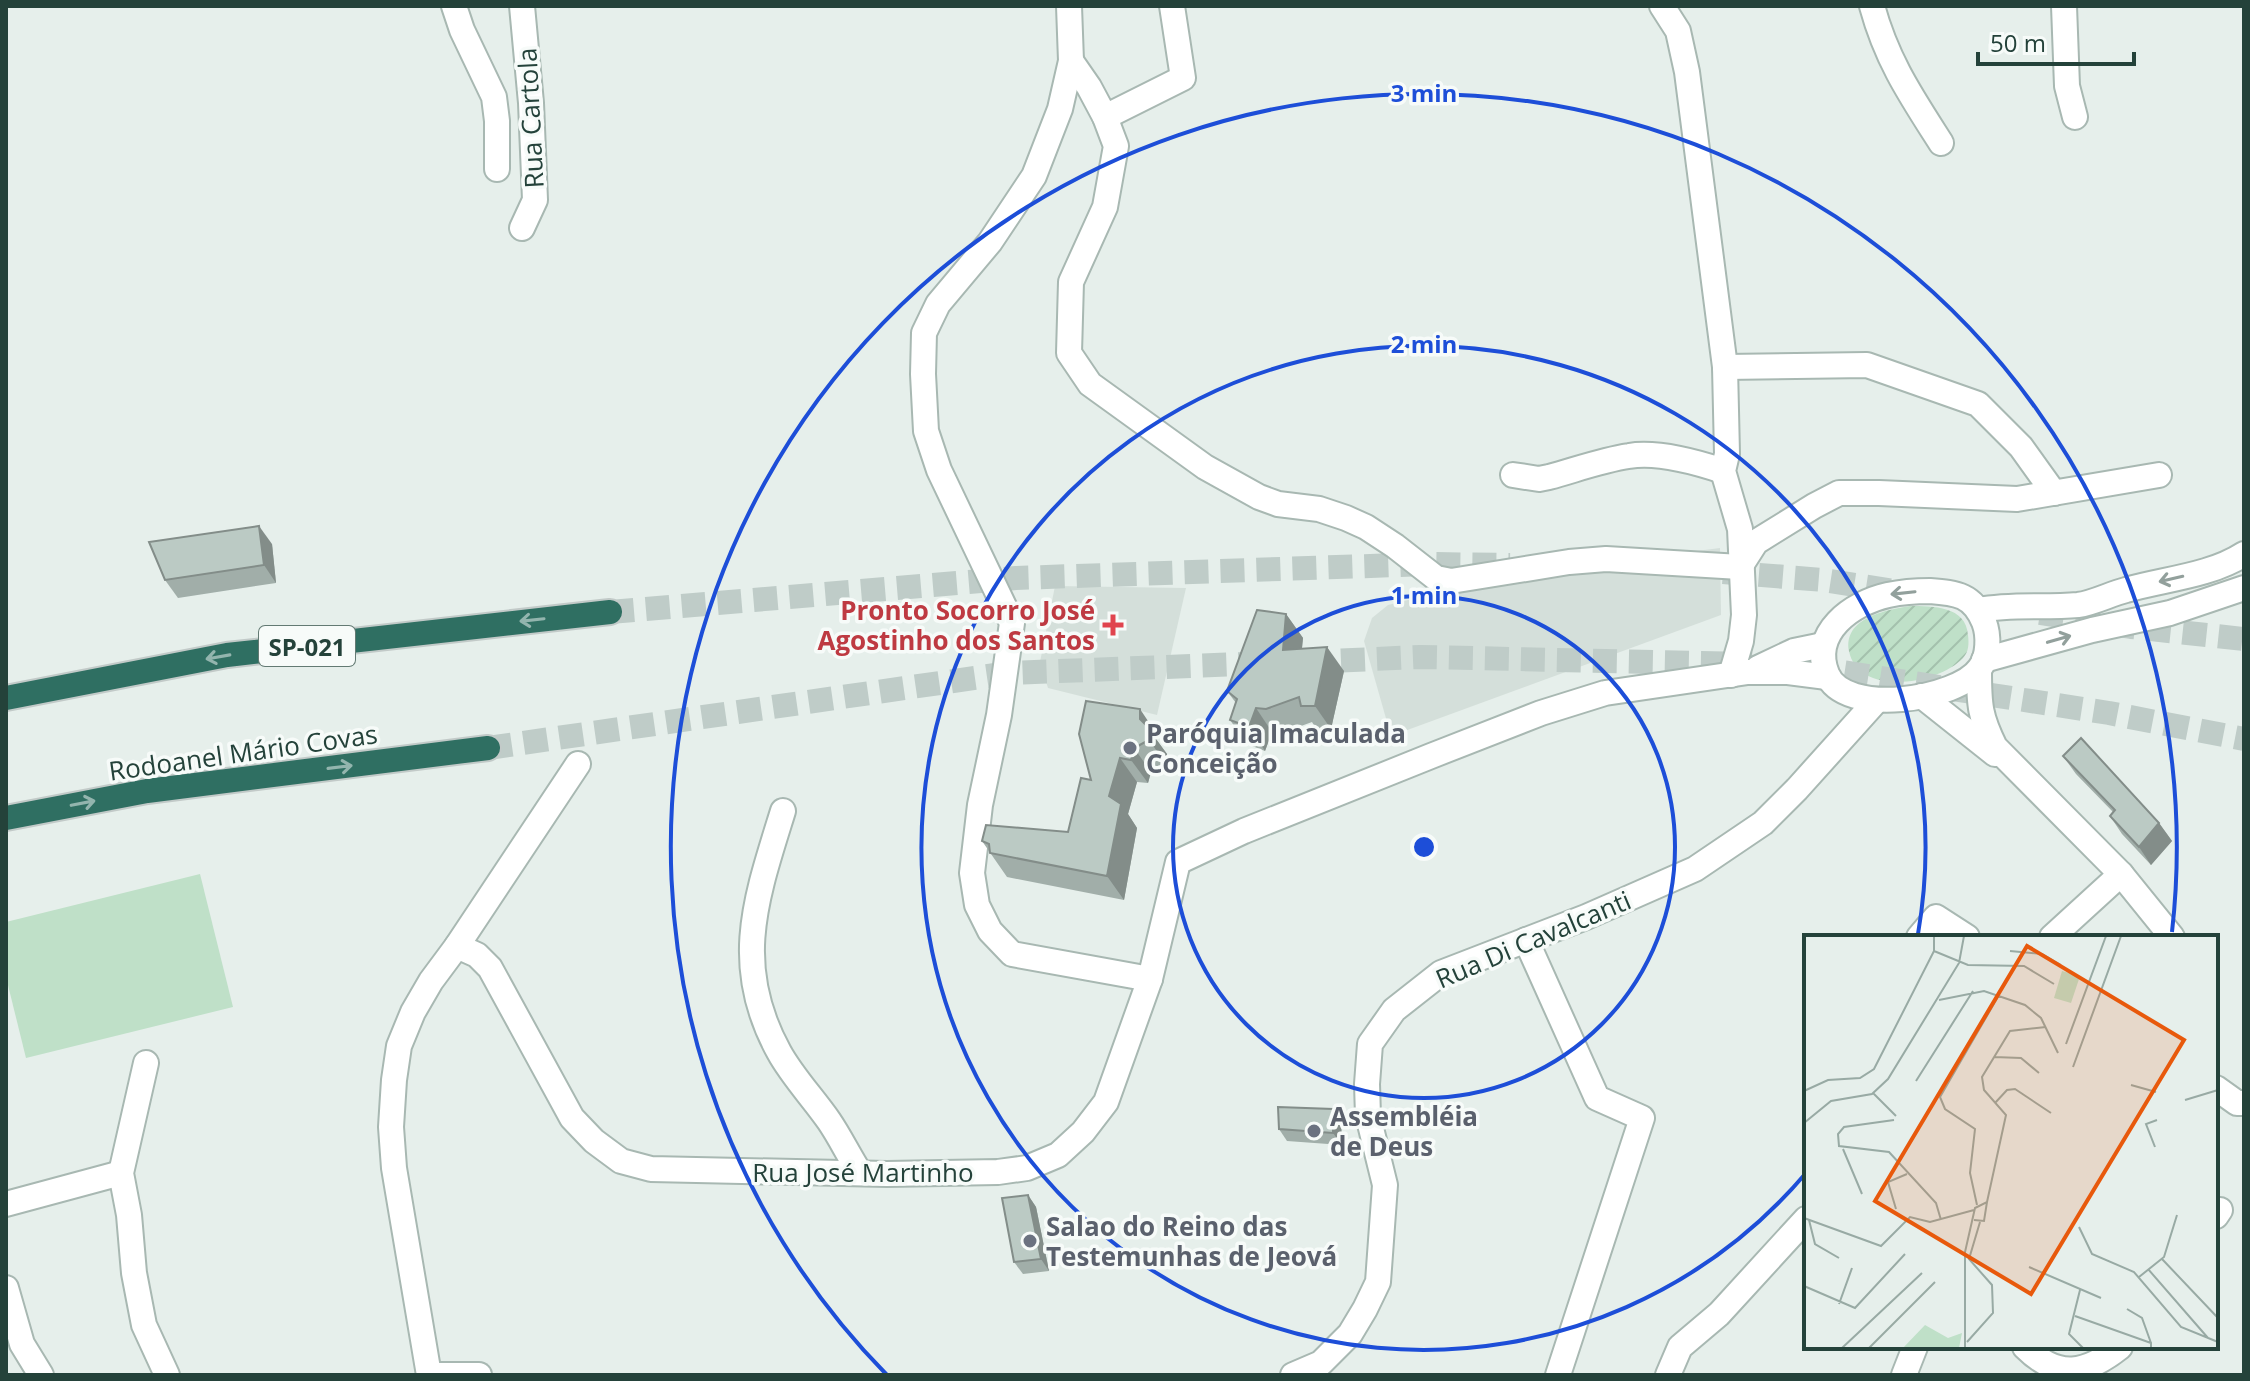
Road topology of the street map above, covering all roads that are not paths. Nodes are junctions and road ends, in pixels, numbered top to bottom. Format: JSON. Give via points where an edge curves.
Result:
{"nodes":[{"id":1,"x":454,"y":6,"type":"edge"},
{"id":2,"x":522,"y":6,"type":"edge"},
{"id":3,"x":1069,"y":6,"type":"edge"},
{"id":4,"x":1172,"y":6,"type":"edge"},
{"id":5,"x":1662,"y":6,"type":"edge"},
{"id":6,"x":1872,"y":6,"type":"edge"},
{"id":7,"x":2064,"y":6,"type":"edge"},
{"id":8,"x":1071,"y":61,"type":"junction"},
{"id":9,"x":1105,"y":117,"type":"junction"},
{"id":10,"x":2075,"y":117,"type":"dead end"},
{"id":11,"x":1941,"y":143,"type":"dead end"},
{"id":12,"x":497,"y":169,"type":"dead end"},
{"id":13,"x":522,"y":228,"type":"dead end"},
{"id":14,"x":1725,"y":367,"type":"junction"},
{"id":15,"x":1723,"y":471,"type":"junction"},
{"id":16,"x":1513,"y":475,"type":"dead end"},
{"id":17,"x":2159,"y":475,"type":"dead end"},
{"id":18,"x":2054,"y":493,"type":"junction"},
{"id":19,"x":2244,"y":554,"type":"edge"},
{"id":20,"x":1740,"y":567,"type":"junction"},
{"id":21,"x":2244,"y":588,"type":"edge"},
{"id":22,"x":1979,"y":610,"type":"junction"},
{"id":23,"x":610,"y":612,"type":"tunnel mouth"},
{"id":24,"x":1823,"y":645,"type":"junction"},
{"id":25,"x":1981,"y":666,"type":"junction"},
{"id":26,"x":1739,"y":674,"type":"junction"},
{"id":27,"x":1827,"y":677,"type":"junction"},
{"id":28,"x":1922,"y":696,"type":"junction"},
{"id":29,"x":6,"y":698,"type":"edge"},
{"id":30,"x":1877,"y":700,"type":"junction"},
{"id":31,"x":488,"y":748,"type":"tunnel mouth"},
{"id":32,"x":578,"y":764,"type":"dead end"},
{"id":33,"x":2013,"y":768,"type":"junction"},
{"id":34,"x":783,"y":811,"type":"dead end"},
{"id":35,"x":6,"y":818,"type":"edge"},
{"id":36,"x":2121,"y":874,"type":"junction"},
{"id":37,"x":1921,"y":935,"type":"edge"},
{"id":38,"x":1964,"y":935,"type":"edge"},
{"id":39,"x":2054,"y":935,"type":"edge"},
{"id":40,"x":2170,"y":935,"type":"edge"},
{"id":41,"x":1526,"y":940,"type":"junction"},
{"id":42,"x":457,"y":946,"type":"junction"},
{"id":43,"x":1150,"y":979,"type":"junction"},
{"id":44,"x":146,"y":1063,"type":"dead end"},
{"id":45,"x":2218,"y":1089,"type":"edge"},
{"id":46,"x":2244,"y":1103,"type":"edge"},
{"id":47,"x":121,"y":1173,"type":"junction"},
{"id":48,"x":860,"y":1173,"type":"junction"},
{"id":49,"x":6,"y":1204,"type":"edge"},
{"id":50,"x":1804,"y":1221,"type":"edge"},
{"id":51,"x":6,"y":1288,"type":"edge"},
{"id":52,"x":1914,"y":1349,"type":"edge"},
{"id":53,"x":2027,"y":1349,"type":"edge"},
{"id":54,"x":2118,"y":1349,"type":"edge"},
{"id":55,"x":41,"y":1375,"type":"edge"},
{"id":56,"x":167,"y":1375,"type":"edge"},
{"id":57,"x":429,"y":1375,"type":"edge"},
{"id":58,"x":479,"y":1375,"type":"edge"},
{"id":59,"x":1293,"y":1375,"type":"edge"},
{"id":60,"x":1558,"y":1375,"type":"edge"},
{"id":61,"x":1668,"y":1375,"type":"edge"},
{"id":62,"x":1904,"y":1375,"type":"edge"}],
"edges":[{"from":1,"to":12,"type":"street","via":[[494,97]]},
{"from":2,"to":13,"type":"street","name":"Rua Cartola","via":[[535,200]]},
{"from":3,"to":8,"type":"street"},
{"from":4,"to":9,"type":"street","via":[[1183,78]]},
{"from":5,"to":14,"type":"street","via":[[1678,31],[1687,72]]},
{"from":6,"to":11,"type":"street","via":[[1894,68]]},
{"from":7,"to":10,"type":"street","via":[[2067,86]]},
{"from":8,"to":9,"type":"street"},
{"from":8,"to":43,"type":"street","via":[[1060,109],[1034,176],[990,242],[938,304],[924,333],[926,431],[939,470],[1012,623],[980,805],[972,873],[977,905],[990,931],[1012,954]]},
{"from":9,"to":20,"type":"street","via":[[1116,146],[1105,207],[1071,282],[1069,353],[1090,384],[1205,467],[1259,497],[1319,509],[1366,527],[1436,578],[1451,581],[1606,559]]},
{"from":14,"to":15,"type":"street"},
{"from":14,"to":18,"type":"street","via":[[1867,365],[1978,404],[2021,447]]},
{"from":15,"to":16,"type":"street","via":[[1644,455],[1539,479]]},
{"from":15,"to":20,"type":"street","via":[[1740,529]]},
{"from":17,"to":18,"type":"street"},
{"from":18,"to":20,"type":"street","via":[[2017,499],[1839,493],[1756,542]]},
{"from":19,"to":22,"type":"street","one_way":true,"via":[[2211,569],[2083,604]]},
{"from":20,"to":26,"type":"street","via":[[1744,615]]},
{"from":25,"to":21,"type":"street","one_way":true},
{"from":22,"to":24,"type":"street","one_way":true,"via":[[1956,593],[1889,595],[1851,610]]},
{"from":22,"to":25,"type":"street","via":[[1987,629]]},
{"from":23,"to":29,"type":"highway","number":"SP-021","one_way":true,"via":[[227,655]]},
{"from":24,"to":26,"type":"street"},
{"from":24,"to":27,"type":"street"},
{"from":25,"to":28,"type":"street","via":[[1956,685]]},
{"from":25,"to":33,"type":"street","via":[[1982,722]]},
{"from":26,"to":27,"type":"street"},
{"from":26,"to":43,"type":"street","name":"Rua José Martinho","via":[[1605,693],[1541,713],[1178,862]]},
{"from":27,"to":30,"type":"street","via":[[1837,689]]},
{"from":28,"to":30,"type":"street"},
{"from":28,"to":33,"type":"street"},
{"from":30,"to":41,"type":"street","name":"Rua Di Cavalcanti","via":[[1763,823],[1695,869]]},
{"from":35,"to":31,"type":"highway","name":"Rodoanel Mário Covas","one_way":true,"via":[[147,791]]},
{"from":32,"to":42,"type":"street"},
{"from":33,"to":36,"type":"street"},
{"from":34,"to":48,"type":"street","via":[[758,893],[751,938],[753,982],[780,1054]]},
{"from":36,"to":39,"type":"street"},
{"from":36,"to":40,"type":"street"},
{"from":37,"to":38,"type":"street","via":[[1936,917]]},
{"from":41,"to":59,"type":"street","name":"Rua Di Cavalcanti","via":[[1441,973],[1394,1010],[1370,1044],[1368,1116],[1385,1185],[1378,1282],[1350,1334],[1321,1363]]},
{"from":41,"to":60,"type":"street","via":[[1597,1098],[1642,1118]]},
{"from":42,"to":48,"type":"street","name":"Rua José Martinho","via":[[490,968],[572,1118],[621,1161],[651,1169]]},
{"from":42,"to":57,"type":"street","via":[[413,1012],[399,1046],[394,1080],[394,1168]]},
{"from":43,"to":48,"type":"street","name":"Rua José Martinho","via":[[1106,1102],[1058,1155],[1027,1168],[998,1172]]},
{"from":44,"to":47,"type":"street"},
{"from":45,"to":46,"type":"street"},
{"from":47,"to":49,"type":"street"},
{"from":47,"to":56,"type":"street","via":[[144,1325]]},
{"from":50,"to":61,"type":"street","via":[[1719,1314],[1680,1347]]},
{"from":51,"to":55,"type":"street","via":[[22,1344]]},
{"from":52,"to":62,"type":"street"},
{"from":53,"to":54,"type":"street","via":[[2052,1368],[2076,1370],[2102,1362]]},
{"from":57,"to":58,"type":"street"}]}
